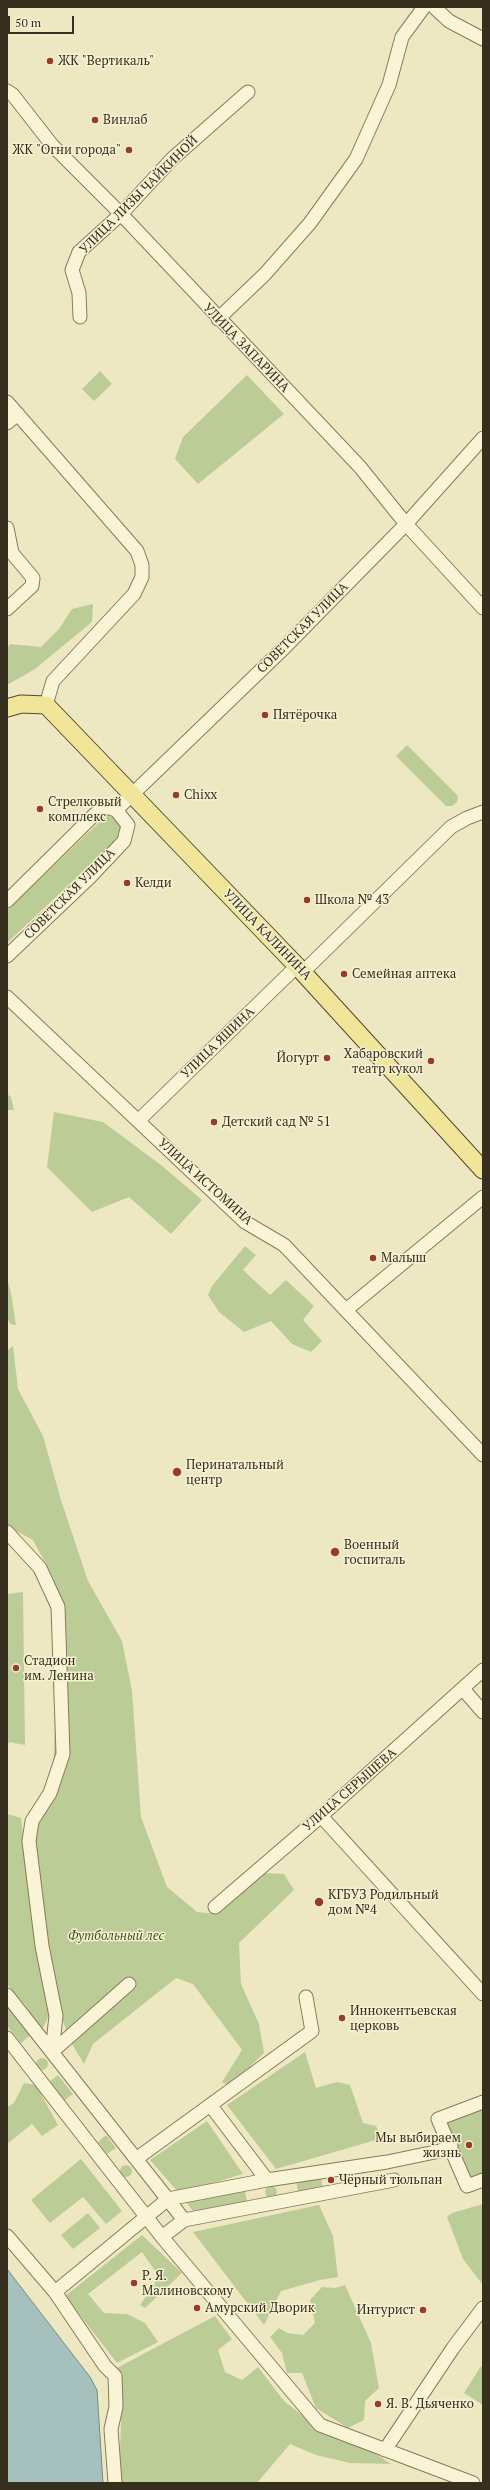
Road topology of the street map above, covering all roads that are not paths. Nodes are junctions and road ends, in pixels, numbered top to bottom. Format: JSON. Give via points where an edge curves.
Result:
{"nodes":[{"id":1,"x":424,"y":7,"type":"edge"},
{"id":2,"x":434,"y":7,"type":"edge"},
{"id":3,"x":483,"y":39,"type":"edge"},
{"id":4,"x":7,"y":92,"type":"edge"},
{"id":5,"x":248,"y":92,"type":"dead end"},
{"id":6,"x":121,"y":214,"type":"junction"},
{"id":7,"x":80,"y":317,"type":"dead end"},
{"id":8,"x":218,"y":319,"type":"junction"},
{"id":9,"x":7,"y":402,"type":"edge"},
{"id":10,"x":18,"y":414,"type":"junction"},
{"id":11,"x":7,"y":424,"type":"edge"},
{"id":12,"x":483,"y":438,"type":"edge"},
{"id":13,"x":406,"y":524,"type":"junction"},
{"id":14,"x":7,"y":528,"type":"edge"},
{"id":15,"x":483,"y":608,"type":"edge"},
{"id":16,"x":7,"y":609,"type":"edge"},
{"id":17,"x":46,"y":705,"type":"junction"},
{"id":18,"x":7,"y":708,"type":"edge"},
{"id":19,"x":132,"y":795,"type":"junction"},
{"id":20,"x":116,"y":810,"type":"junction"},
{"id":21,"x":483,"y":812,"type":"edge"},
{"id":22,"x":7,"y":901,"type":"edge"},
{"id":23,"x":7,"y":956,"type":"edge"},
{"id":24,"x":300,"y":969,"type":"junction"},
{"id":25,"x":7,"y":997,"type":"edge"},
{"id":26,"x":138,"y":1120,"type":"junction"},
{"id":27,"x":483,"y":1170,"type":"edge"},
{"id":28,"x":483,"y":1197,"type":"edge"},
{"id":29,"x":346,"y":1310,"type":"junction"},
{"id":30,"x":483,"y":1455,"type":"edge"},
{"id":31,"x":7,"y":1532,"type":"edge"},
{"id":32,"x":483,"y":1670,"type":"edge"},
{"id":33,"x":463,"y":1689,"type":"junction"},
{"id":34,"x":483,"y":1712,"type":"edge"},
{"id":35,"x":321,"y":1816,"type":"junction"},
{"id":36,"x":214,"y":1906,"type":"dead end"},
{"id":37,"x":129,"y":1984,"type":"dead end"},
{"id":38,"x":483,"y":1994,"type":"edge"},
{"id":39,"x":7,"y":1995,"type":"edge"},
{"id":40,"x":306,"y":1997,"type":"dead end"},
{"id":41,"x":7,"y":2038,"type":"edge"},
{"id":42,"x":52,"y":2052,"type":"junction"},
{"id":43,"x":483,"y":2102,"type":"edge"},
{"id":44,"x":211,"y":2106,"type":"junction"},
{"id":45,"x":451,"y":2146,"type":"junction"},
{"id":46,"x":136,"y":2159,"type":"junction"},
{"id":47,"x":267,"y":2180,"type":"junction"},
{"id":48,"x":394,"y":2180,"type":"dead end"},
{"id":49,"x":483,"y":2180,"type":"edge"},
{"id":50,"x":168,"y":2200,"type":"junction"},
{"id":51,"x":146,"y":2216,"type":"junction"},
{"id":52,"x":184,"y":2220,"type":"junction"},
{"id":53,"x":7,"y":2236,"type":"edge"},
{"id":54,"x":162,"y":2237,"type":"junction"},
{"id":55,"x":55,"y":2292,"type":"junction"},
{"id":56,"x":483,"y":2308,"type":"edge"},
{"id":57,"x":385,"y":2450,"type":"junction"},
{"id":58,"x":115,"y":2483,"type":"edge"},
{"id":59,"x":473,"y":2483,"type":"edge"}],
"edges":[{"from":1,"to":8,"type":"street","via":[[402,37],[389,85],[356,159],[310,223],[265,274]]},
{"from":2,"to":3,"type":"street","via":[[449,21]]},
{"from":4,"to":6,"type":"street","name":"УЛИЦА ЗАПАРИНА","via":[[13,95],[52,145]]},
{"from":5,"to":6,"type":"street","name":"УЛИЦА ЛИЗЫ ЧАЙКИНОЙ","via":[[172,159]]},
{"from":6,"to":7,"type":"street","name":"УЛИЦА ЛИЗЫ ЧАЙКИНОЙ","via":[[79,252],[72,270],[79,293]]},
{"from":6,"to":8,"type":"street","name":"УЛИЦА ЗАПАРИНА"},
{"from":8,"to":13,"type":"street","name":"УЛИЦА ЗАПАРИНА","via":[[360,467]]},
{"from":9,"to":10,"type":"street"},
{"from":10,"to":11,"type":"street"},
{"from":10,"to":17,"type":"street","via":[[137,551],[142,565],[142,577],[134,594],[53,681]]},
{"from":12,"to":13,"type":"street","name":"СОВЕТСКАЯ УЛИЦА"},
{"from":13,"to":15,"type":"street","name":"УЛИЦА ЗАПАРИНА"},
{"from":13,"to":19,"type":"street","name":"СОВЕТСКАЯ УЛИЦА","via":[[285,647]]},
{"from":14,"to":16,"type":"street","via":[[12,553],[33,578],[32,586]]},
{"from":17,"to":18,"type":"main road","via":[[21,704]]},
{"from":17,"to":19,"type":"main road","name":"УЛИЦА КАЛИНИНА"},
{"from":19,"to":20,"type":"street","name":"СОВЕТСКАЯ УЛИЦА"},
{"from":19,"to":24,"type":"main road","name":"УЛИЦА КАЛИНИНА"},
{"from":20,"to":22,"type":"street","via":[[107,807],[95,814]]},
{"from":20,"to":23,"type":"street","name":"СОВЕТСКАЯ УЛИЦА","via":[[128,825],[124,841]]},
{"from":21,"to":24,"type":"street","name":"УЛИЦА ЯШИНА","via":[[451,827]]},
{"from":24,"to":26,"type":"street","name":"УЛИЦА ЯШИНА"},
{"from":24,"to":27,"type":"main road","name":"УЛИЦА КАЛИНИНА"},
{"from":25,"to":26,"type":"street","name":"УЛИЦА ИСТОМИНА"},
{"from":26,"to":29,"type":"street","name":"УЛИЦА ИСТОМИНА","via":[[245,1222],[284,1245]]},
{"from":28,"to":29,"type":"street"},
{"from":29,"to":30,"type":"street","name":"УЛИЦА ИСТОМИНА"},
{"from":31,"to":42,"type":"street","via":[[40,1568],[58,1607],[63,1754],[50,1793],[32,1821],[30,1841],[42,1946],[56,2016]]},
{"from":32,"to":33,"type":"street","name":"УЛИЦА СЕРЫШЕВА"},
{"from":33,"to":34,"type":"street"},
{"from":33,"to":35,"type":"street","name":"УЛИЦА СЕРЫШЕВА"},
{"from":35,"to":36,"type":"street","name":"УЛИЦА СЕРЫШЕВА"},
{"from":35,"to":38,"type":"street"},
{"from":37,"to":42,"type":"street"},
{"from":39,"to":42,"type":"street"},
{"from":40,"to":44,"type":"street","via":[[312,2031]]},
{"from":41,"to":51,"type":"street"},
{"from":42,"to":46,"type":"street"},
{"from":43,"to":45,"type":"street","via":[[438,2119]]},
{"from":44,"to":46,"type":"street"},
{"from":44,"to":47,"type":"street"},
{"from":45,"to":47,"type":"street","via":[[440,2151],[387,2162]]},
{"from":45,"to":49,"type":"street","via":[[468,2186]]},
{"from":46,"to":50,"type":"street"},
{"from":47,"to":50,"type":"street"},
{"from":48,"to":52,"type":"street"},
{"from":50,"to":51,"type":"street"},
{"from":50,"to":52,"type":"street"},
{"from":51,"to":54,"type":"street"},
{"from":51,"to":55,"type":"street"},
{"from":52,"to":54,"type":"street"},
{"from":53,"to":55,"type":"street"},
{"from":54,"to":57,"type":"street","via":[[320,2425]]},
{"from":55,"to":58,"type":"street","via":[[106,2367],[115,2376],[116,2407],[111,2429]]},
{"from":56,"to":57,"type":"street"},
{"from":57,"to":59,"type":"street"}]}
